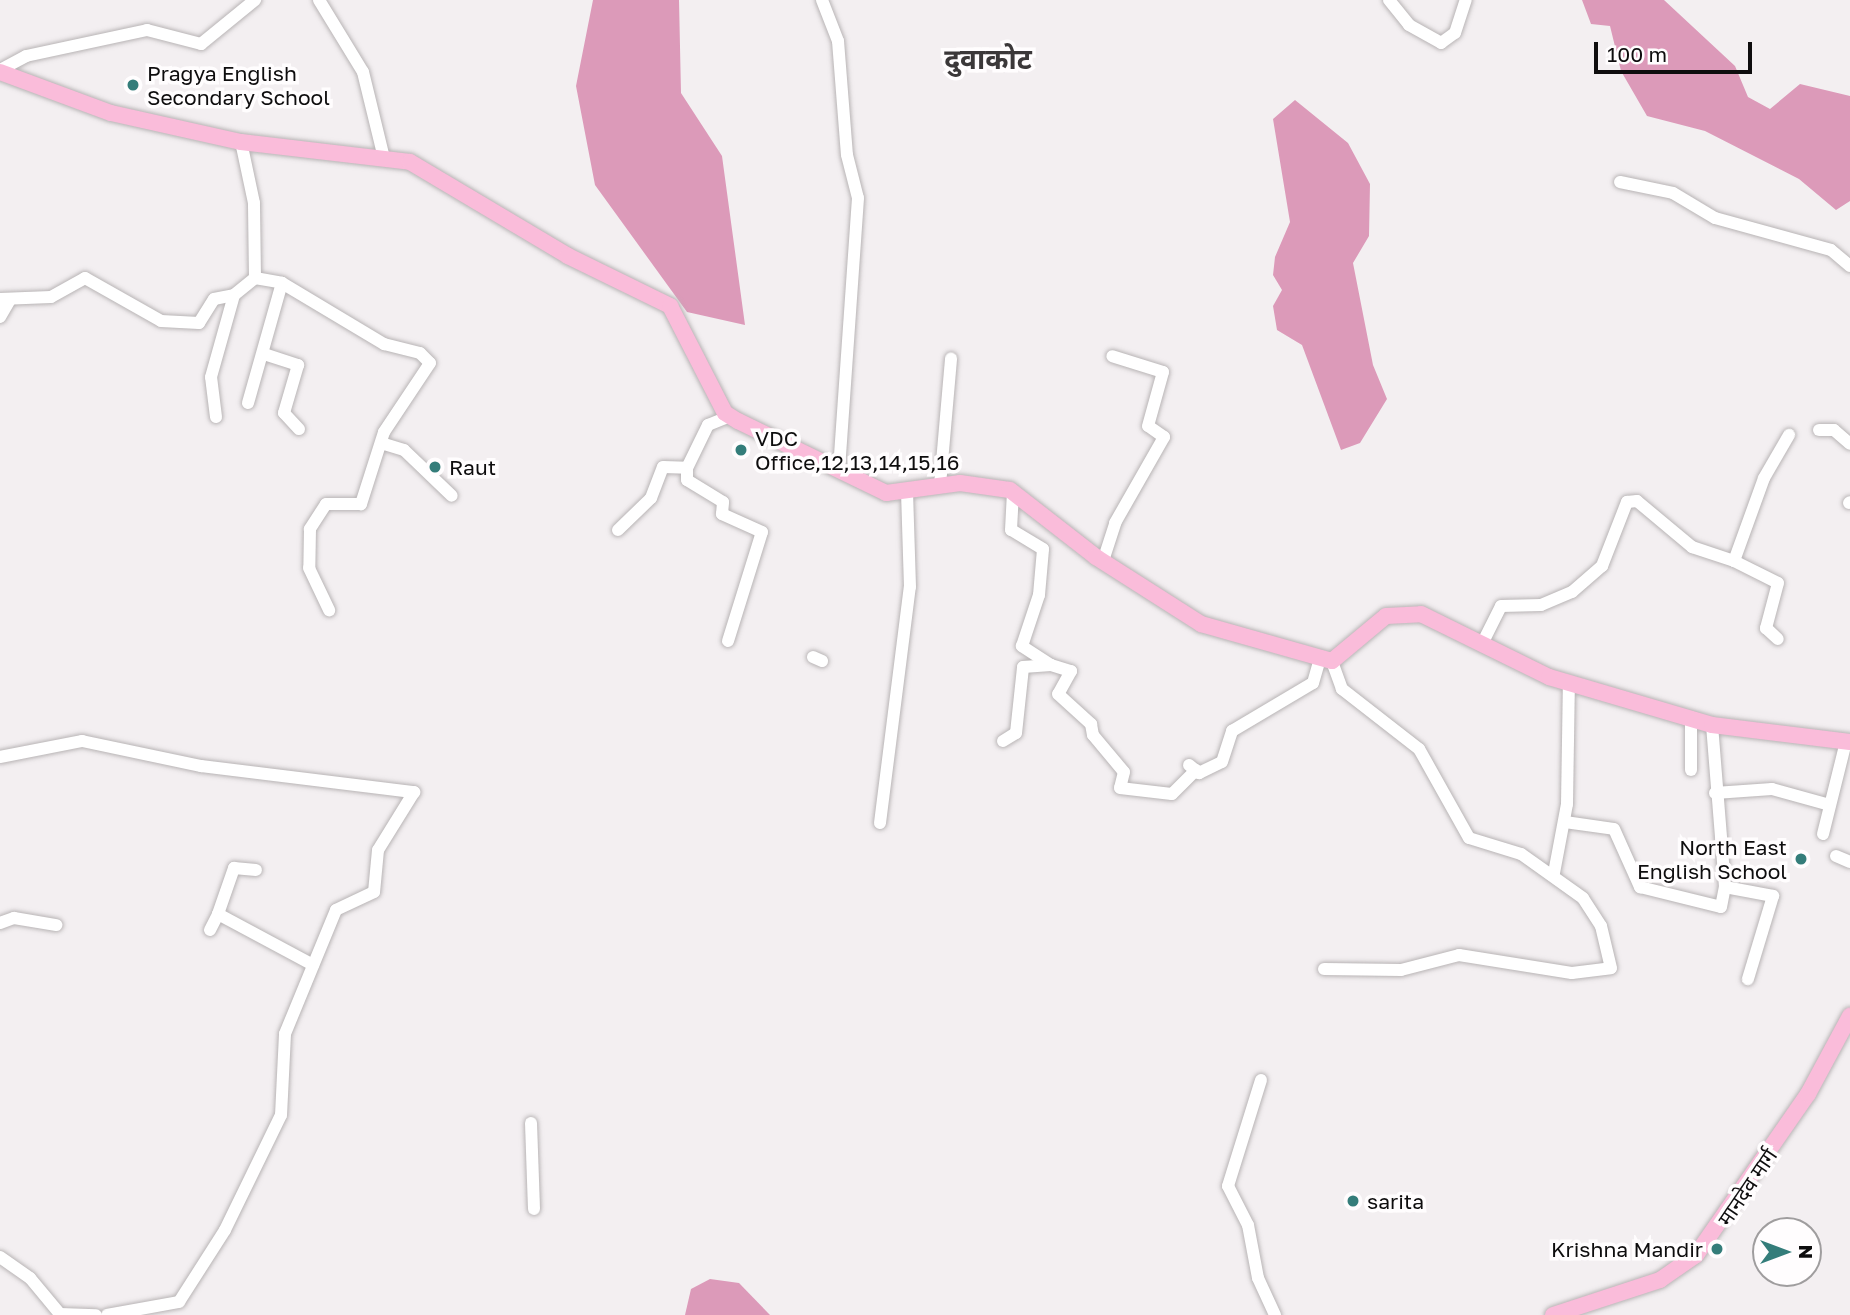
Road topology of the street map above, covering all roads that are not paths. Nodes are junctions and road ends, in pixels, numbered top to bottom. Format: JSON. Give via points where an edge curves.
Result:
{"nodes":[{"id":1,"x":255,"y":0,"type":"edge"},
{"id":2,"x":319,"y":0,"type":"edge"},
{"id":3,"x":822,"y":0,"type":"edge"},
{"id":4,"x":1389,"y":0,"type":"edge"},
{"id":5,"x":1466,"y":0,"type":"edge"},
{"id":6,"x":0,"y":71,"type":"edge"},
{"id":7,"x":241,"y":142,"type":"junction"},
{"id":8,"x":383,"y":154,"type":"junction"},
{"id":9,"x":1620,"y":182,"type":"dead end"},
{"id":10,"x":1850,"y":266,"type":"edge"},
{"id":11,"x":255,"y":278,"type":"junction"},
{"id":12,"x":282,"y":283,"type":"junction"},
{"id":13,"x":234,"y":295,"type":"junction"},
{"id":14,"x":5,"y":300,"type":"edge"},
{"id":15,"x":0,"y":317,"type":"edge"},
{"id":16,"x":264,"y":354,"type":"junction"},
{"id":17,"x":1112,"y":356,"type":"dead end"},
{"id":18,"x":951,"y":359,"type":"dead end"},
{"id":19,"x":248,"y":403,"type":"dead end"},
{"id":20,"x":730,"y":416,"type":"junction"},
{"id":21,"x":216,"y":418,"type":"dead end"},
{"id":22,"x":299,"y":429,"type":"dead end"},
{"id":23,"x":1819,"y":430,"type":"dead end"},
{"id":24,"x":1789,"y":435,"type":"dead end"},
{"id":25,"x":381,"y":443,"type":"junction"},
{"id":26,"x":1850,"y":444,"type":"edge"},
{"id":27,"x":687,"y":468,"type":"junction"},
{"id":28,"x":839,"y":470,"type":"junction"},
{"id":29,"x":940,"y":485,"type":"junction"},
{"id":30,"x":907,"y":491,"type":"junction"},
{"id":31,"x":1013,"y":492,"type":"junction"},
{"id":32,"x":452,"y":496,"type":"dead end"},
{"id":33,"x":618,"y":530,"type":"dead end"},
{"id":34,"x":1103,"y":561,"type":"junction"},
{"id":35,"x":1734,"y":561,"type":"junction"},
{"id":36,"x":329,"y":610,"type":"dead end"},
{"id":37,"x":1778,"y":639,"type":"dead end"},
{"id":38,"x":728,"y":641,"type":"dead end"},
{"id":39,"x":1482,"y":644,"type":"junction"},
{"id":40,"x":1326,"y":660,"type":"junction"},
{"id":41,"x":1051,"y":665,"type":"junction"},
{"id":42,"x":1569,"y":682,"type":"junction"},
{"id":43,"x":1691,"y":717,"type":"junction"},
{"id":44,"x":1712,"y":725,"type":"junction"},
{"id":45,"x":1003,"y":741,"type":"dead end"},
{"id":46,"x":1848,"y":742,"type":"edge"},
{"id":47,"x":0,"y":757,"type":"edge"},
{"id":48,"x":1691,"y":770,"type":"dead end"},
{"id":49,"x":1715,"y":793,"type":"junction"},
{"id":50,"x":1830,"y":805,"type":"junction"},
{"id":51,"x":1566,"y":822,"type":"junction"},
{"id":52,"x":880,"y":824,"type":"dead end"},
{"id":53,"x":1822,"y":834,"type":"dead end"},
{"id":54,"x":1836,"y":856,"type":"dead end"},
{"id":55,"x":1850,"y":862,"type":"edge"},
{"id":56,"x":256,"y":870,"type":"dead end"},
{"id":57,"x":1554,"y":873,"type":"junction"},
{"id":58,"x":1725,"y":887,"type":"junction"},
{"id":59,"x":218,"y":914,"type":"junction"},
{"id":60,"x":0,"y":923,"type":"edge"},
{"id":61,"x":56,"y":925,"type":"dead end"},
{"id":62,"x":210,"y":930,"type":"dead end"},
{"id":63,"x":313,"y":965,"type":"junction"},
{"id":64,"x":1324,"y":969,"type":"dead end"},
{"id":65,"x":1748,"y":979,"type":"dead end"},
{"id":66,"x":1850,"y":1016,"type":"edge"},
{"id":67,"x":1261,"y":1080,"type":"dead end"},
{"id":68,"x":531,"y":1123,"type":"dead end"},
{"id":69,"x":534,"y":1209,"type":"dead end"},
{"id":70,"x":0,"y":1257,"type":"edge"},
{"id":71,"x":60,"y":1314,"type":"edge"},
{"id":72,"x":96,"y":1315,"type":"edge"},
{"id":73,"x":107,"y":1315,"type":"edge"},
{"id":74,"x":1275,"y":1315,"type":"edge"},
{"id":75,"x":1553,"y":1315,"type":"edge"}],
"edges":[{"from":1,"to":6,"type":"street","via":[[201,44],[147,30],[26,56]]},
{"from":2,"to":8,"type":"street","via":[[363,72]]},
{"from":3,"to":28,"type":"street","via":[[838,41],[847,155],[858,198]]},
{"from":4,"to":5,"type":"street","via":[[1409,25],[1441,43],[1455,33]]},
{"from":6,"to":7,"type":"main road","via":[[111,113]]},
{"from":7,"to":8,"type":"main road"},
{"from":7,"to":11,"type":"street","via":[[254,203]]},
{"from":8,"to":20,"type":"main road","via":[[410,162],[568,257],[670,306]]},
{"from":9,"to":10,"type":"street","via":[[1673,193],[1715,218],[1831,250]]},
{"from":11,"to":12,"type":"street"},
{"from":11,"to":13,"type":"street"},
{"from":12,"to":16,"type":"street"},
{"from":12,"to":25,"type":"street","via":[[384,344],[428,356],[430,363]]},
{"from":13,"to":14,"type":"street","via":[[214,299],[199,323],[161,321],[85,278],[51,297]]},
{"from":13,"to":21,"type":"street","via":[[211,377],[210,410]]},
{"from":14,"to":15,"type":"street"},
{"from":16,"to":19,"type":"street"},
{"from":16,"to":22,"type":"street","via":[[298,365],[284,413]]},
{"from":17,"to":34,"type":"street","via":[[1163,372],[1149,426],[1164,437],[1115,523]]},
{"from":18,"to":29,"type":"street"},
{"from":20,"to":27,"type":"street","via":[[708,425]]},
{"from":20,"to":28,"type":"main road"},
{"from":23,"to":26,"type":"street","via":[[1834,430]]},
{"from":24,"to":35,"type":"street","via":[[1764,478]]},
{"from":25,"to":32,"type":"street","via":[[404,450]]},
{"from":25,"to":36,"type":"street","via":[[361,504],[326,504],[310,529],[309,568]]},
{"from":27,"to":33,"type":"street","via":[[663,467],[651,498]]},
{"from":27,"to":38,"type":"street","via":[[687,480],[723,502],[722,514],[762,531]]},
{"from":28,"to":30,"type":"main road","via":[[874,489]]},
{"from":29,"to":30,"type":"main road"},
{"from":29,"to":31,"type":"main road"},
{"from":30,"to":52,"type":"street","via":[[909,600]]},
{"from":31,"to":34,"type":"main road"},
{"from":31,"to":41,"type":"street","via":[[1011,530],[1043,549],[1039,595],[1022,646]]},
{"from":34,"to":40,"type":"main road","via":[[1201,624]]},
{"from":35,"to":37,"type":"street","via":[[1778,583],[1766,628]]},
{"from":35,"to":39,"type":"street","via":[[1692,547],[1637,501],[1627,502],[1602,566],[1572,592],[1541,605],[1502,606]]},
{"from":39,"to":40,"type":"main road","via":[[1421,614],[1397,612]]},
{"from":39,"to":42,"type":"main road"},
{"from":40,"to":41,"type":"street","via":[[1313,683],[1247,717],[1232,731],[1222,762],[1193,767],[1172,794],[1120,788],[1124,772],[1093,735],[1091,724],[1058,694],[1070,671]]},
{"from":40,"to":57,"type":"street","via":[[1342,689],[1419,749],[1469,838]]},
{"from":41,"to":45,"type":"street","via":[[1023,667],[1016,733]]},
{"from":42,"to":43,"type":"main road"},
{"from":42,"to":51,"type":"street"},
{"from":43,"to":44,"type":"main road"},
{"from":43,"to":48,"type":"street"},
{"from":44,"to":46,"type":"main road"},
{"from":44,"to":49,"type":"street"},
{"from":46,"to":50,"type":"street"},
{"from":47,"to":63,"type":"street","via":[[82,741],[201,766],[414,792],[378,850],[378,885],[336,911]]},
{"from":49,"to":50,"type":"street","via":[[1772,789]]},
{"from":49,"to":58,"type":"street","via":[[1728,862]]},
{"from":50,"to":53,"type":"street"},
{"from":51,"to":57,"type":"street"},
{"from":51,"to":58,"type":"street","via":[[1614,829],[1640,887],[1721,907]]},
{"from":54,"to":55,"type":"street"},
{"from":56,"to":59,"type":"street","via":[[234,868]]},
{"from":57,"to":64,"type":"street","via":[[1583,898],[1601,926],[1611,968],[1572,974],[1459,955],[1401,970]]},
{"from":58,"to":65,"type":"street","via":[[1773,896]]},
{"from":59,"to":62,"type":"street"},
{"from":59,"to":63,"type":"street"},
{"from":60,"to":61,"type":"street","via":[[14,918]]},
{"from":63,"to":73,"type":"street","via":[[285,1034],[281,1115],[225,1230],[179,1302]]},
{"from":66,"to":75,"type":"main road","name":"मानदेव मार्ग","via":[[1808,1094],[1696,1255],[1660,1280]]},
{"from":67,"to":74,"type":"street","via":[[1228,1186],[1248,1225],[1258,1278]]},
{"from":68,"to":69,"type":"street"},
{"from":70,"to":71,"type":"street","via":[[30,1278]]},
{"from":71,"to":72,"type":"street"}]}
